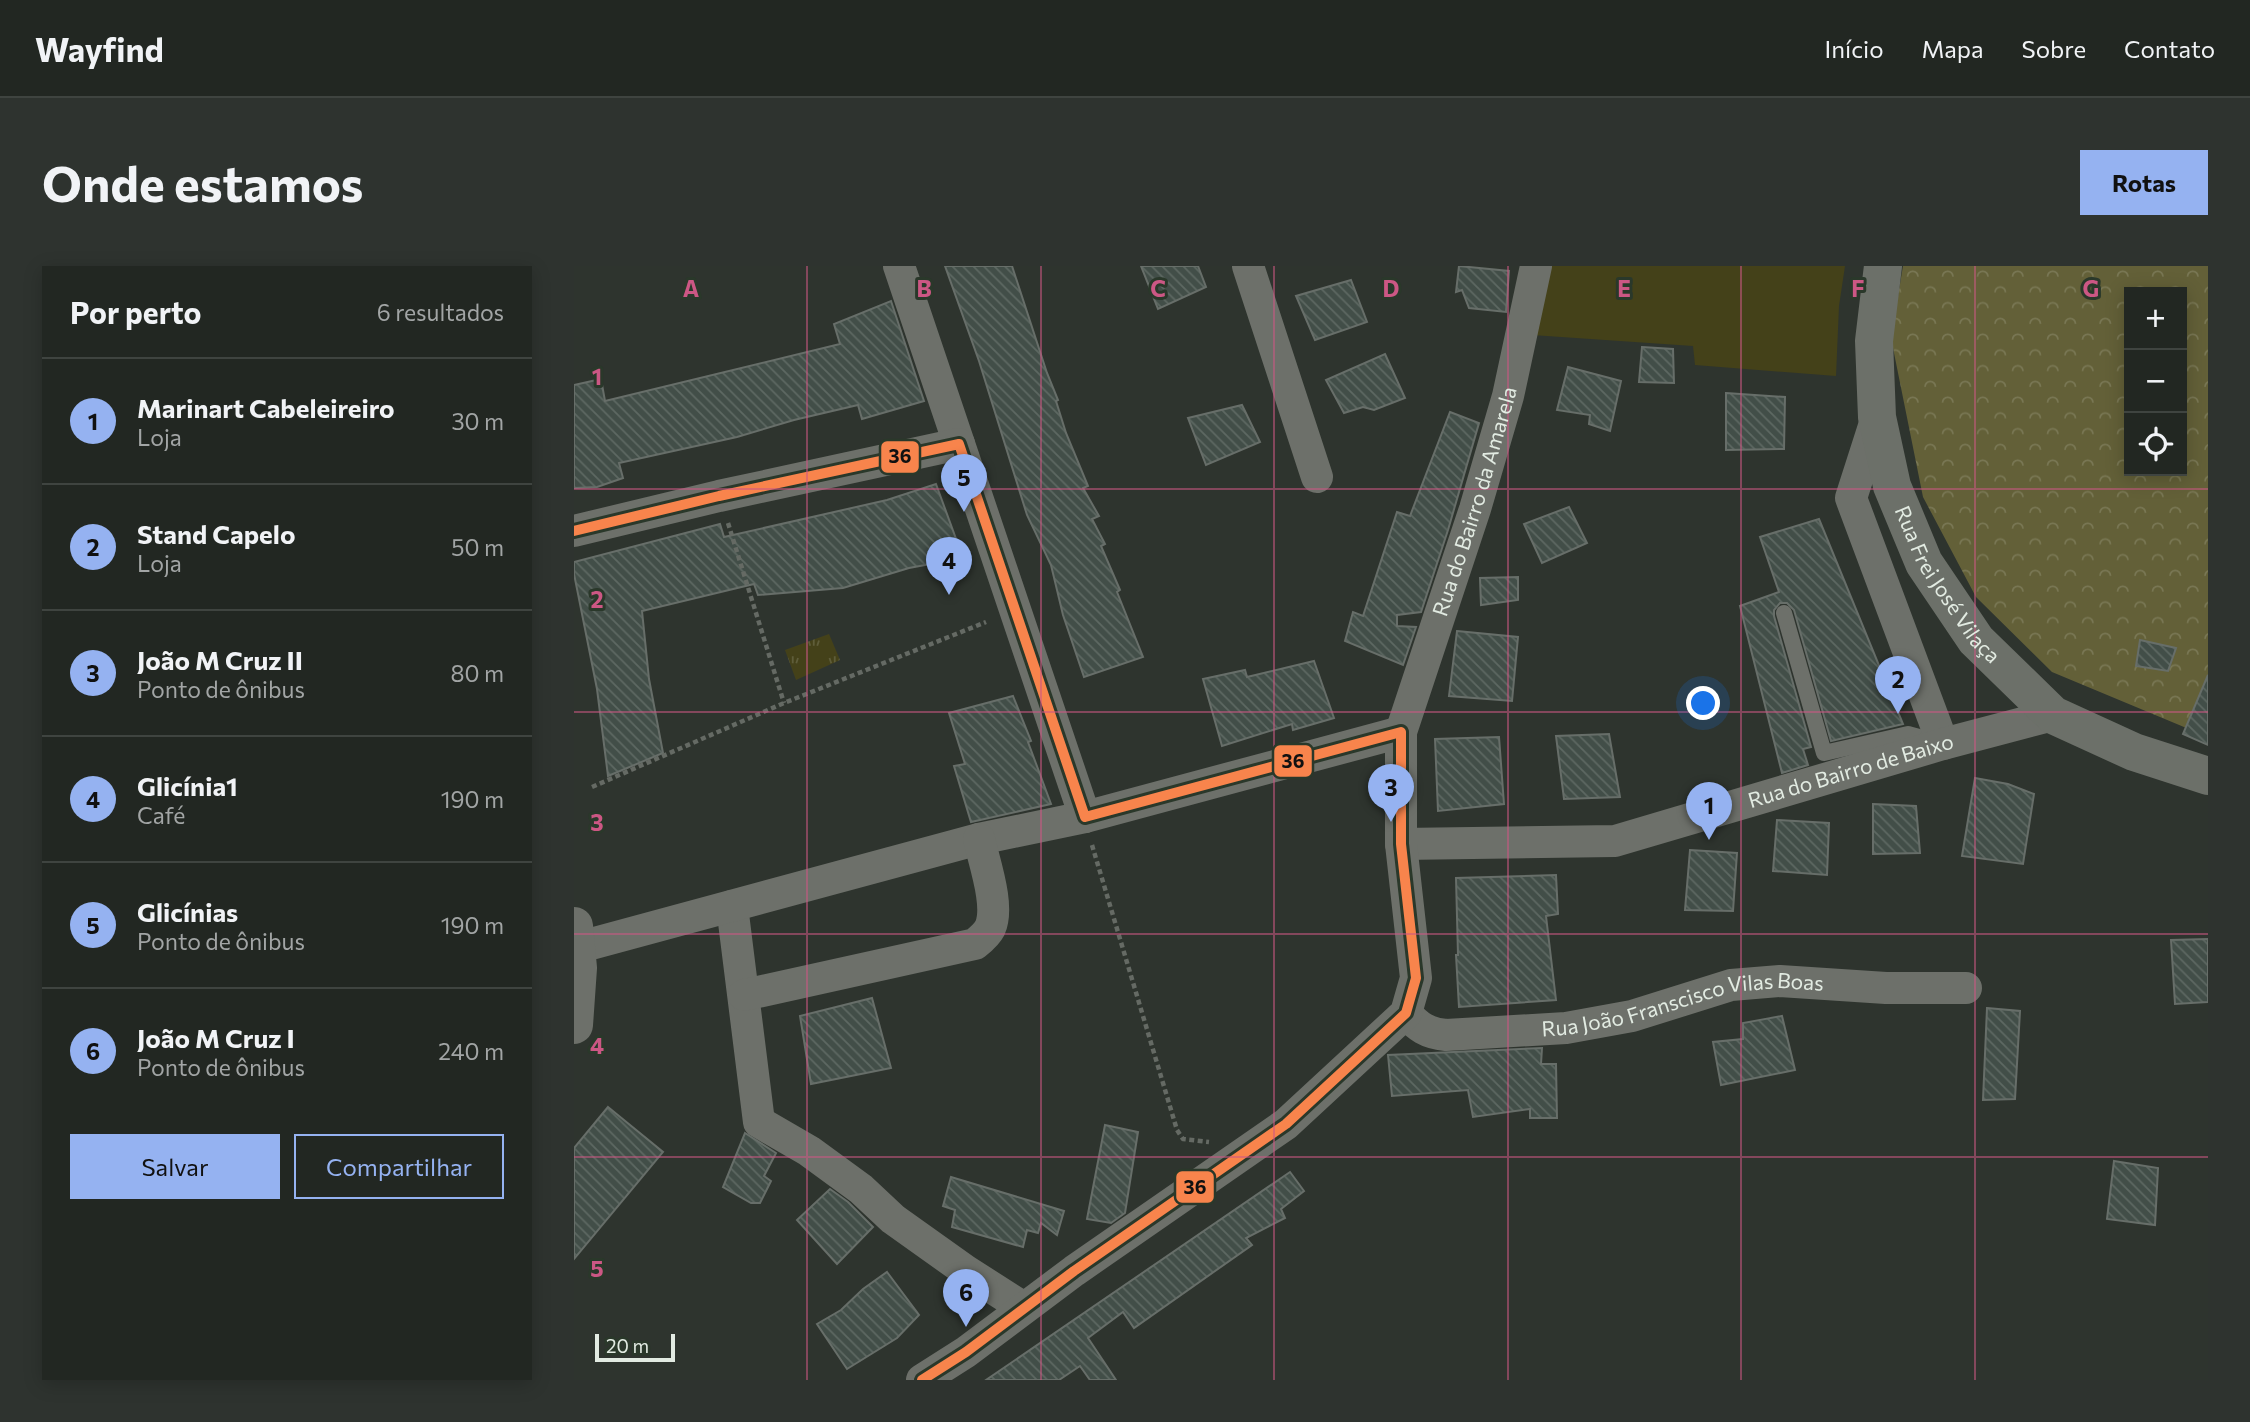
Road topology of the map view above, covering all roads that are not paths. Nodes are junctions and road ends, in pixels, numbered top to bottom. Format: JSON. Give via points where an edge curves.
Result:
{"nodes":[{"id":1,"x":899,"y":266,"type":"edge"},
{"id":2,"x":1248,"y":266,"type":"edge"},
{"id":3,"x":1536,"y":266,"type":"edge"},
{"id":4,"x":1884,"y":266,"type":"edge"},
{"id":5,"x":1877,"y":417,"type":"junction"},
{"id":6,"x":959,"y":444,"type":"junction"},
{"id":7,"x":1317,"y":477,"type":"dead end"},
{"id":8,"x":574,"y":531,"type":"edge"},
{"id":9,"x":1784,"y":613,"type":"dead end"},
{"id":10,"x":2053,"y":715,"type":"junction"},
{"id":11,"x":1401,"y":732,"type":"junction"},
{"id":12,"x":1943,"y":744,"type":"junction"},
{"id":13,"x":2208,"y":776,"type":"edge"},
{"id":14,"x":1085,"y":817,"type":"junction"},
{"id":15,"x":979,"y":839,"type":"junction"},
{"id":16,"x":1401,"y":844,"type":"junction"},
{"id":17,"x":732,"y":906,"type":"junction"},
{"id":18,"x":575,"y":937,"type":"edge"},
{"id":19,"x":1966,"y":988,"type":"dead end"},
{"id":20,"x":744,"y":995,"type":"junction"},
{"id":21,"x":1406,"y":1013,"type":"junction"},
{"id":22,"x":574,"y":1026,"type":"edge"},
{"id":23,"x":1024,"y":1308,"type":"junction"},
{"id":24,"x":922,"y":1380,"type":"edge"}],
"edges":[{"from":1,"to":6,"type":"street"},
{"from":2,"to":7,"type":"street"},
{"from":3,"to":11,"type":"street","name":"Rua do Bairro da Amarela","via":[[1508,396]]},
{"from":4,"to":5,"type":"main road","name":"Rua Frei José Vilaça","via":[[1874,341]]},
{"from":5,"to":10,"type":"main road","name":"Rua Frei José Vilaça","via":[[1892,486],[1924,563],[1976,640]]},
{"from":5,"to":12,"type":"street","via":[[1851,498]]},
{"from":6,"to":8,"type":"street"},
{"from":6,"to":14,"type":"street"},
{"from":9,"to":12,"type":"lane","via":[[1824,754],[1908,734]]},
{"from":10,"to":12,"type":"street","name":"Rua do Bairro de Baixo"},
{"from":10,"to":13,"type":"main road","name":"Rua Frei José Vilaça","via":[[2134,752]]},
{"from":11,"to":14,"type":"street"},
{"from":11,"to":16,"type":"street","name":"Rua do Bairro da Amarela"},
{"from":12,"to":16,"type":"street","name":"Rua do Bairro de Baixo","via":[[1615,841]]},
{"from":14,"to":15,"type":"street"},
{"from":15,"to":17,"type":"street"},
{"from":15,"to":20,"type":"street","via":[[993,918],[989,930],[975,944]]},
{"from":16,"to":21,"type":"street","name":"Rua do Bairro da Amarela","via":[[1416,978]]},
{"from":17,"to":18,"type":"street"},
{"from":17,"to":20,"type":"street"},
{"from":18,"to":22,"type":"street"},
{"from":19,"to":21,"type":"street","name":"Rua João Franscisco Vilas Boas","via":[[1804,982],[1731,985],[1632,1016],[1566,1028],[1446,1035],[1418,1027]]},
{"from":20,"to":23,"type":"street","via":[[759,1122],[809,1151],[893,1219]]},
{"from":21,"to":23,"type":"street","via":[[1286,1124]]},
{"from":23,"to":24,"type":"street"}]}
